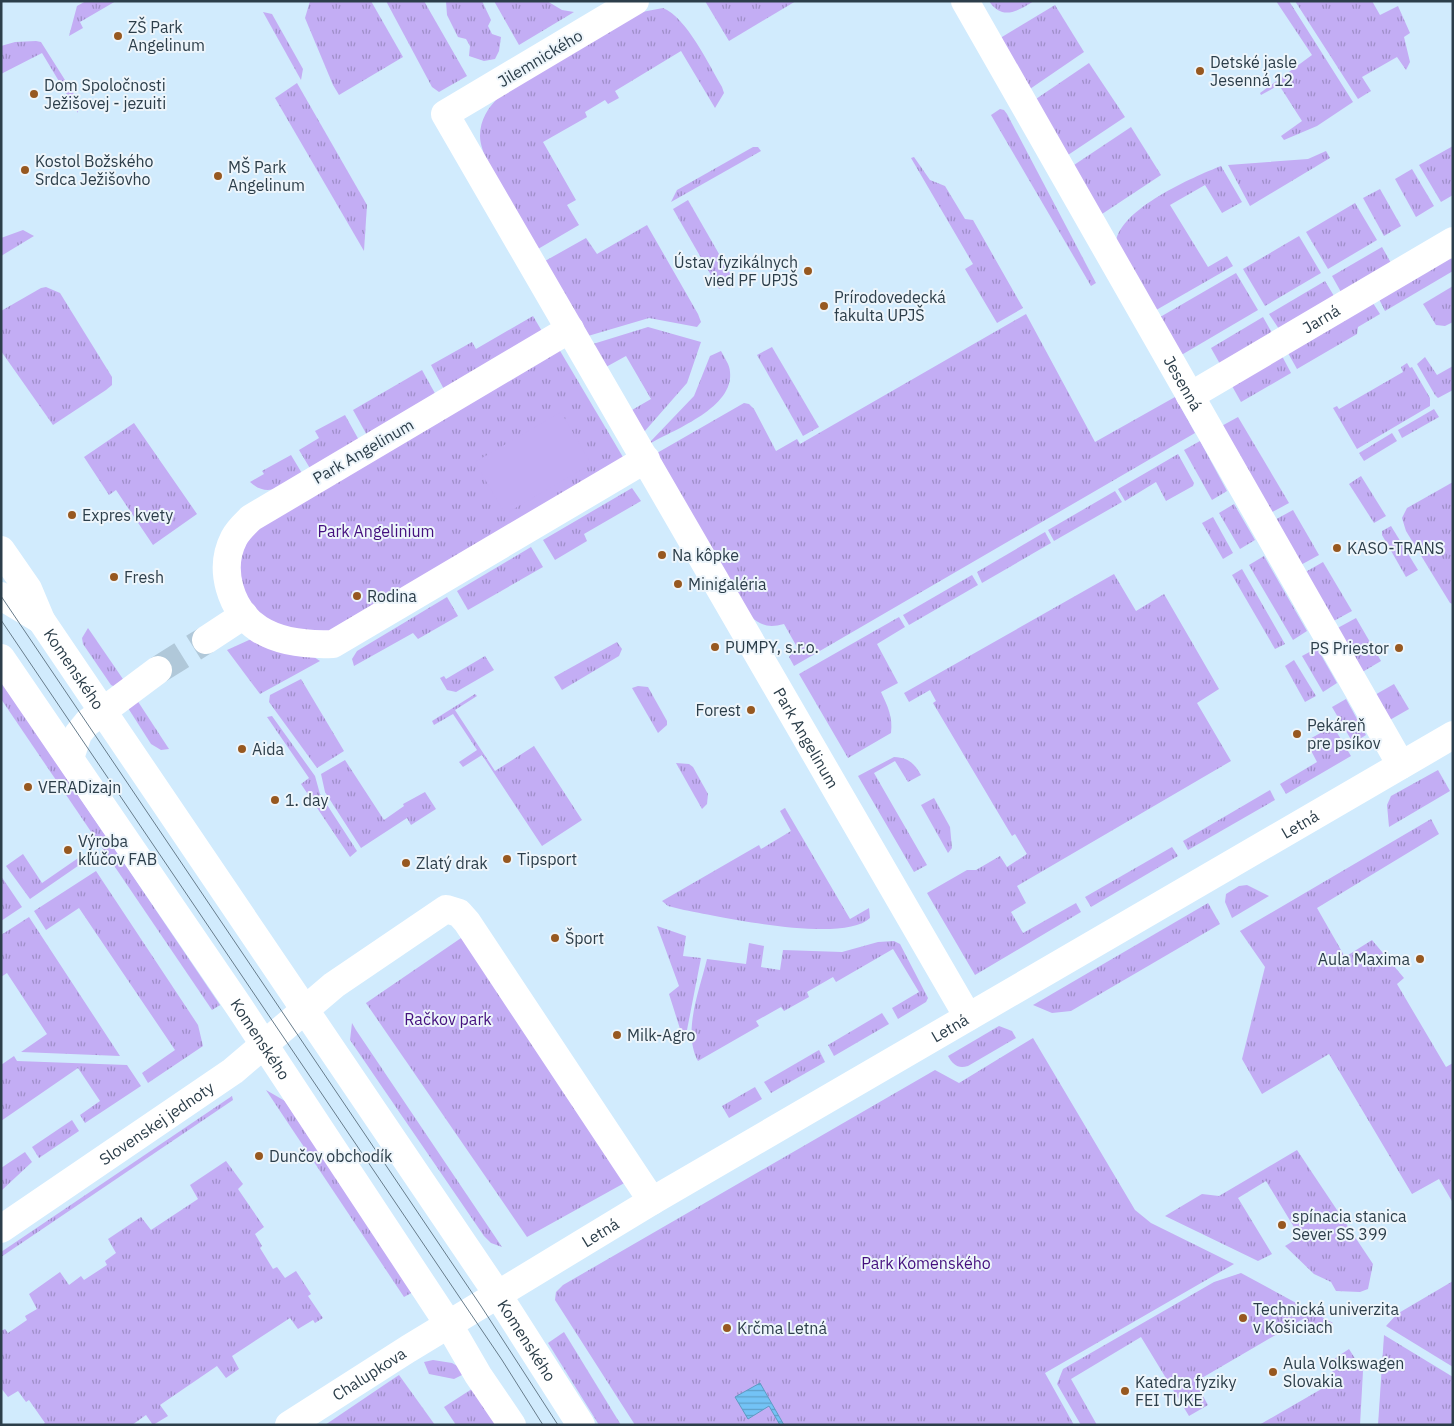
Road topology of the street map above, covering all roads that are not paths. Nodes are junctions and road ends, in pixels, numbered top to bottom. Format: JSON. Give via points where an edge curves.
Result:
{"nodes":[{"id":1,"x":635,"y":1,"type":"edge"},
{"id":2,"x":965,"y":1,"type":"edge"},
{"id":3,"x":445,"y":114,"type":"joint"},
{"id":4,"x":1453,"y":241,"type":"edge"},
{"id":5,"x":570,"y":329,"type":"junction"},
{"id":6,"x":1190,"y":396,"type":"junction"},
{"id":7,"x":646,"y":459,"type":"junction"},
{"id":8,"x":1,"y":550,"type":"edge"},
{"id":9,"x":1,"y":596,"type":"edge"},
{"id":10,"x":244,"y":615,"type":"junction"},
{"id":11,"x":41,"y":620,"type":"junction"},
{"id":12,"x":206,"y":640,"type":"tunnel mouth"},
{"id":13,"x":1,"y":658,"type":"edge"},
{"id":14,"x":158,"y":670,"type":"tunnel mouth"},
{"id":15,"x":102,"y":710,"type":"junction"},
{"id":16,"x":1453,"y":735,"type":"edge"},
{"id":17,"x":70,"y":758,"type":"junction"},
{"id":18,"x":1400,"y":765,"type":"junction"},
{"id":19,"x":304,"y":1009,"type":"junction"},
{"id":20,"x":968,"y":1018,"type":"junction"},
{"id":21,"x":264,"y":1046,"type":"junction"},
{"id":22,"x":652,"y":1201,"type":"junction"},
{"id":23,"x":1,"y":1229,"type":"edge"},
{"id":24,"x":498,"y":1295,"type":"junction"},
{"id":25,"x":449,"y":1325,"type":"junction"},
{"id":26,"x":289,"y":1425,"type":"edge"},
{"id":27,"x":512,"y":1425,"type":"edge"},
{"id":28,"x":581,"y":1425,"type":"edge"}],
"edges":[{"from":1,"to":3,"type":"street","name":"Jilemnického"},
{"from":2,"to":6,"type":"street","name":"Jesenná"},
{"from":3,"to":5,"type":"street","name":"Park Angelinum"},
{"from":4,"to":6,"type":"street","name":"Jarná"},
{"from":5,"to":7,"type":"street","name":"Park Angelinum"},
{"from":5,"to":10,"type":"street","name":"Park Angelinum","via":[[251,518],[234,537],[228,561],[229,589]]},
{"from":6,"to":18,"type":"street","name":"Jesenná"},
{"from":7,"to":10,"type":"street","name":"Park Angelinum","via":[[333,644],[308,645],[282,639],[260,630]]},
{"from":7,"to":20,"type":"street","name":"Park Angelinum"},
{"from":8,"to":11,"type":"street","name":"Komenského","via":[[28,589]]},
{"from":9,"to":11,"type":"street"},
{"from":10,"to":12,"type":"street"},
{"from":11,"to":15,"type":"street","name":"Komenského"},
{"from":13,"to":17,"type":"street","name":"Komenského"},
{"from":14,"to":15,"type":"street"},
{"from":15,"to":17,"type":"street","via":[[78,734]]},
{"from":15,"to":19,"type":"street","name":"Komenského"},
{"from":16,"to":18,"type":"street","name":"Letná"},
{"from":17,"to":21,"type":"street","name":"Komenského"},
{"from":18,"to":20,"type":"street","name":"Letná"},
{"from":19,"to":21,"type":"street","name":"Slovenskej jednoty"},
{"from":19,"to":22,"type":"street","via":[[434,915],[446,909],[459,913]]},
{"from":19,"to":24,"type":"street","name":"Komenského"},
{"from":20,"to":22,"type":"street","name":"Letná"},
{"from":21,"to":23,"type":"street","name":"Slovenskej jednoty","via":[[233,1071]]},
{"from":21,"to":25,"type":"street","name":"Komenského"},
{"from":22,"to":24,"type":"street","name":"Letná"},
{"from":24,"to":25,"type":"street","name":"Letná"},
{"from":24,"to":28,"type":"street","name":"Komenského"},
{"from":25,"to":26,"type":"street","name":"Chalupkova"},
{"from":25,"to":27,"type":"street","name":"Komenského"}]}
